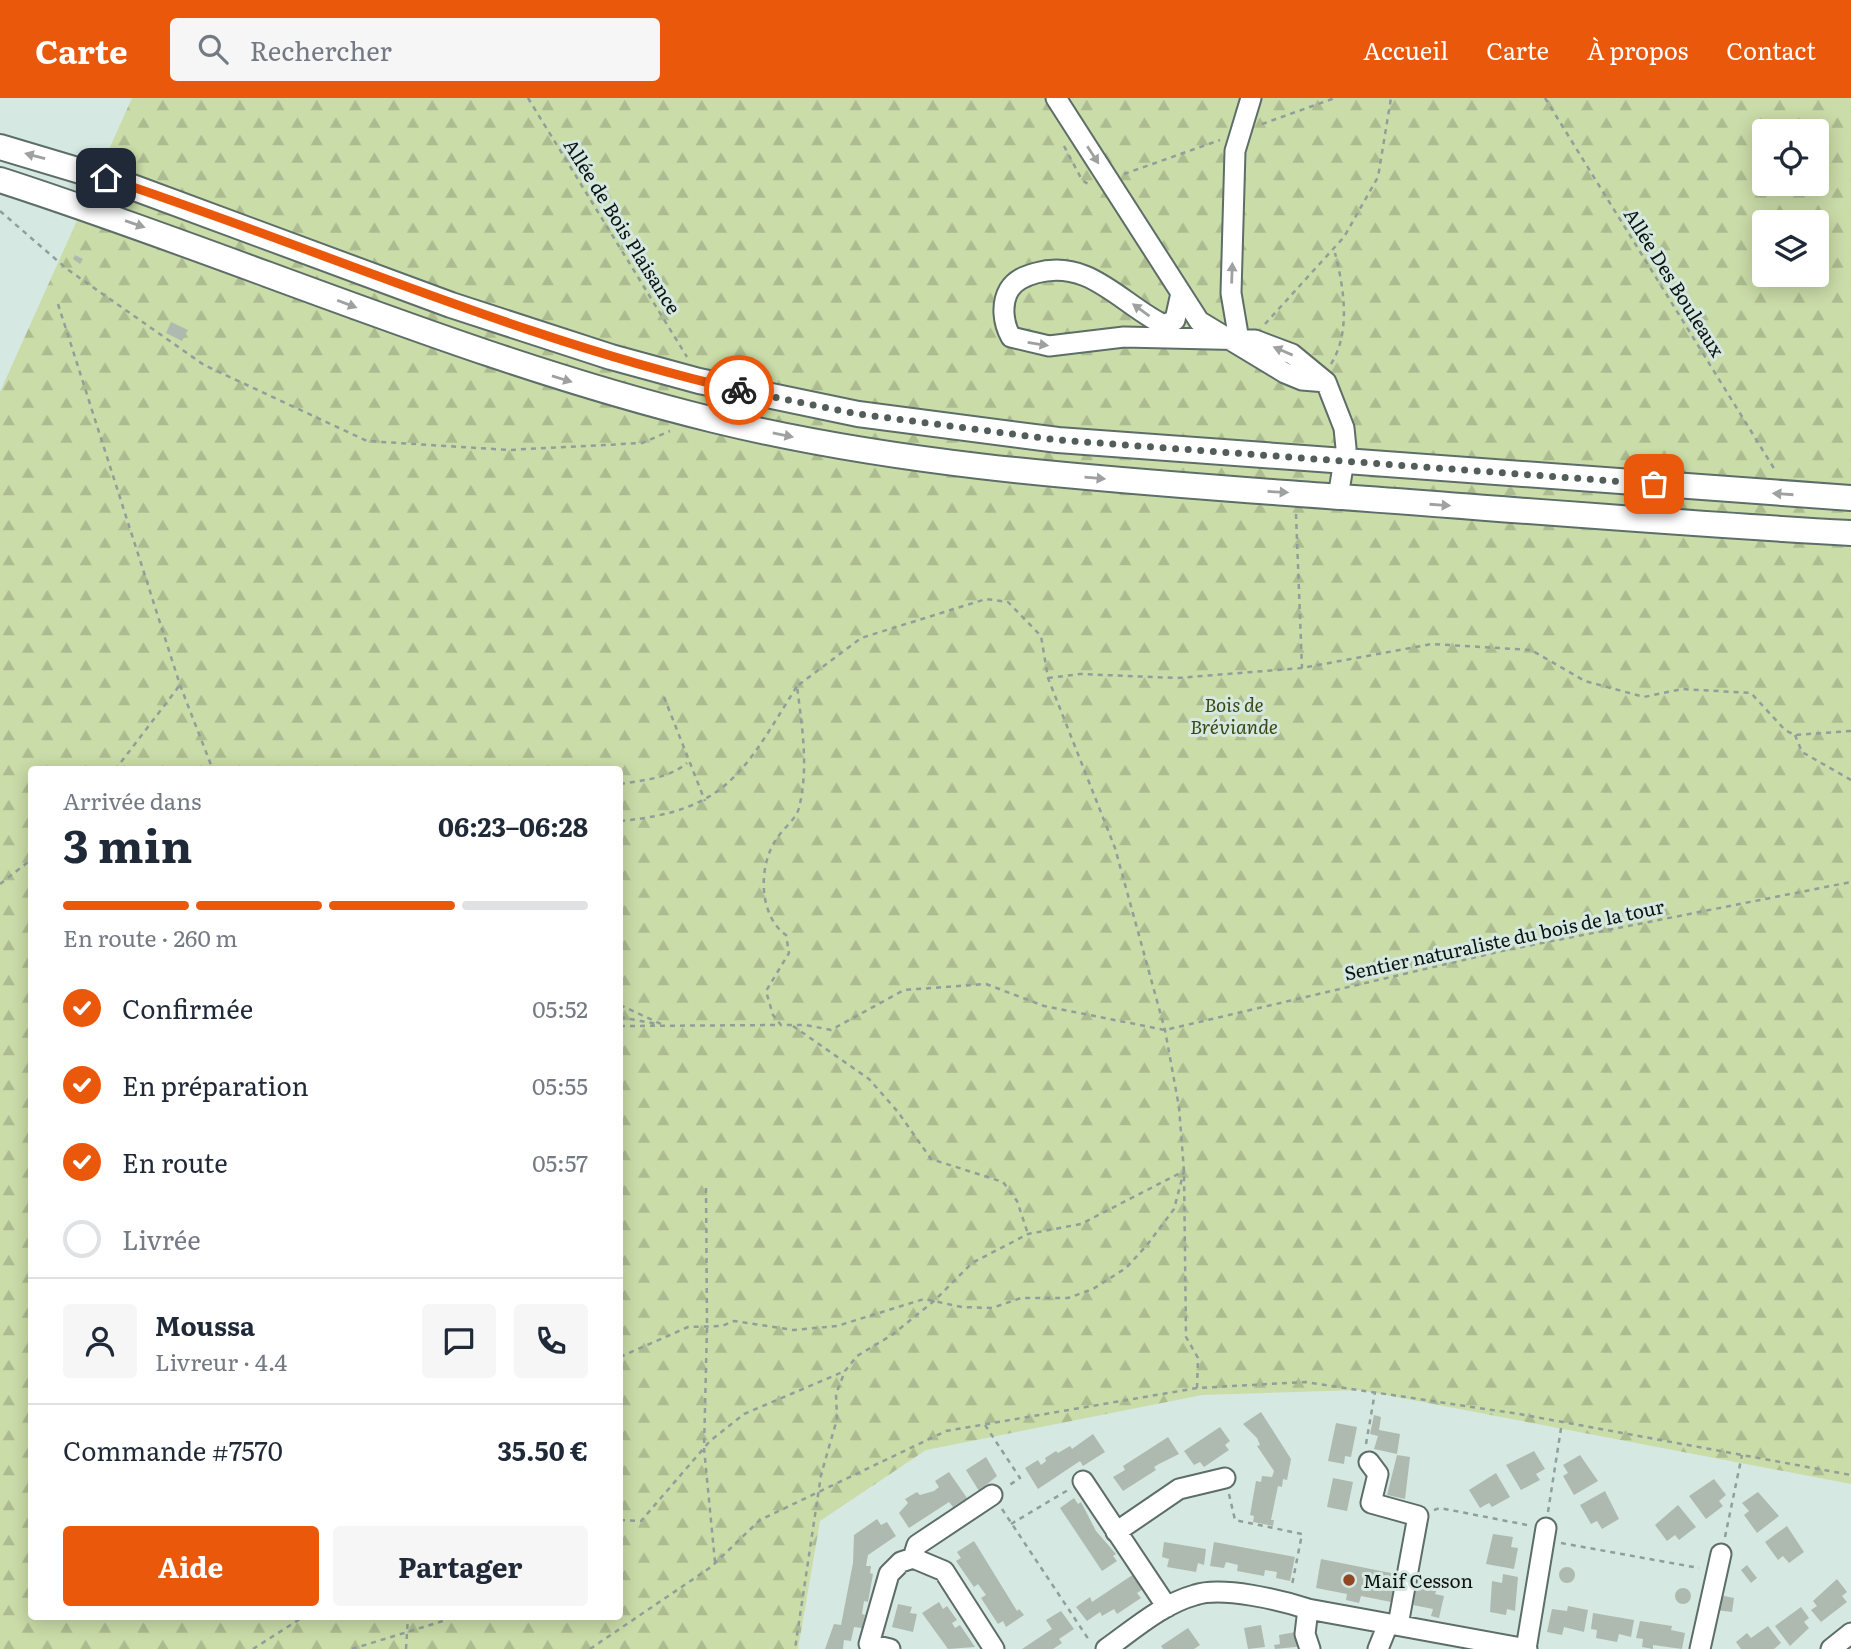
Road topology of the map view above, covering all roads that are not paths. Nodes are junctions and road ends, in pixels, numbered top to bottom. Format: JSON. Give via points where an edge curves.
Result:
{"nodes":[{"id":1,"x":1056,"y":98,"type":"edge"},
{"id":2,"x":1251,"y":98,"type":"edge"},
{"id":3,"x":0,"y":147,"type":"edge"},
{"id":4,"x":0,"y":180,"type":"edge"},
{"id":5,"x":1181,"y":293,"type":"junction"},
{"id":6,"x":1242,"y":340,"type":"junction"},
{"id":7,"x":1345,"y":463,"type":"junction"},
{"id":8,"x":1338,"y":497,"type":"junction"},
{"id":9,"x":1851,"y":498,"type":"edge"},
{"id":10,"x":1851,"y":533,"type":"edge"},
{"id":11,"x":1369,"y":1462,"type":"road end"},
{"id":12,"x":1225,"y":1478,"type":"road end"},
{"id":13,"x":1083,"y":1481,"type":"road end"},
{"id":14,"x":992,"y":1495,"type":"road end"},
{"id":15,"x":1115,"y":1532,"type":"junction"},
{"id":16,"x":1545,"y":1534,"type":"road end"},
{"id":17,"x":913,"y":1558,"type":"junction"},
{"id":18,"x":1719,"y":1562,"type":"road end"},
{"id":19,"x":1167,"y":1607,"type":"junction"},
{"id":20,"x":1308,"y":1609,"type":"junction"},
{"id":21,"x":1393,"y":1624,"type":"junction"},
{"id":22,"x":1851,"y":1633,"type":"edge"},
{"id":23,"x":890,"y":1649,"type":"edge"},
{"id":24,"x":994,"y":1649,"type":"edge"},
{"id":25,"x":1106,"y":1649,"type":"edge"},
{"id":26,"x":1310,"y":1649,"type":"edge"},
{"id":27,"x":1378,"y":1649,"type":"edge"},
{"id":28,"x":1526,"y":1649,"type":"edge"},
{"id":29,"x":1700,"y":1649,"type":"edge"},
{"id":30,"x":1831,"y":1649,"type":"edge"}],
"edges":[{"from":1,"to":5,"type":"street","one_way":true},
{"from":6,"to":2,"type":"street","one_way":true,"via":[[1231,293],[1235,151]]},
{"from":7,"to":3,"type":"main road","one_way":true,"via":[[955,428],[858,414],[699,381],[513,327],[124,184]]},
{"from":4,"to":8,"type":"main road","one_way":true,"via":[[143,227],[459,346],[704,418],[872,452],[1003,470]]},
{"from":5,"to":6,"type":"street","via":[[1199,321]]},
{"from":5,"to":6,"type":"street","one_way":true,"via":[[1175,320],[1164,324],[1102,282],[1053,269],[1015,281],[1007,292],[1004,325],[1011,337],[1049,346],[1124,337]]},
{"from":6,"to":7,"type":"street","via":[[1285,373],[1301,380],[1324,380],[1344,428]]},
{"from":7,"to":8,"type":"street"},
{"from":9,"to":7,"type":"main road","one_way":true},
{"from":8,"to":10,"type":"main road","one_way":true},
{"from":11,"to":21,"type":"street","via":[[1378,1474],[1371,1503],[1418,1516]]},
{"from":12,"to":15,"type":"street","via":[[1179,1489]]},
{"from":13,"to":15,"type":"street"},
{"from":14,"to":17,"type":"street","via":[[918,1545]]},
{"from":15,"to":19,"type":"street"},
{"from":16,"to":28,"type":"street"},
{"from":17,"to":23,"type":"street","via":[[888,1574],[869,1644]]},
{"from":17,"to":24,"type":"street","via":[[944,1571]]},
{"from":18,"to":29,"type":"street"},
{"from":19,"to":20,"type":"street","via":[[1209,1592],[1288,1602]]},
{"from":19,"to":25,"type":"street"},
{"from":20,"to":21,"type":"street"},
{"from":20,"to":26,"type":"street","via":[[1305,1634]]},
{"from":21,"to":27,"type":"street"},
{"from":21,"to":28,"type":"street"},
{"from":22,"to":30,"type":"street"}]}
